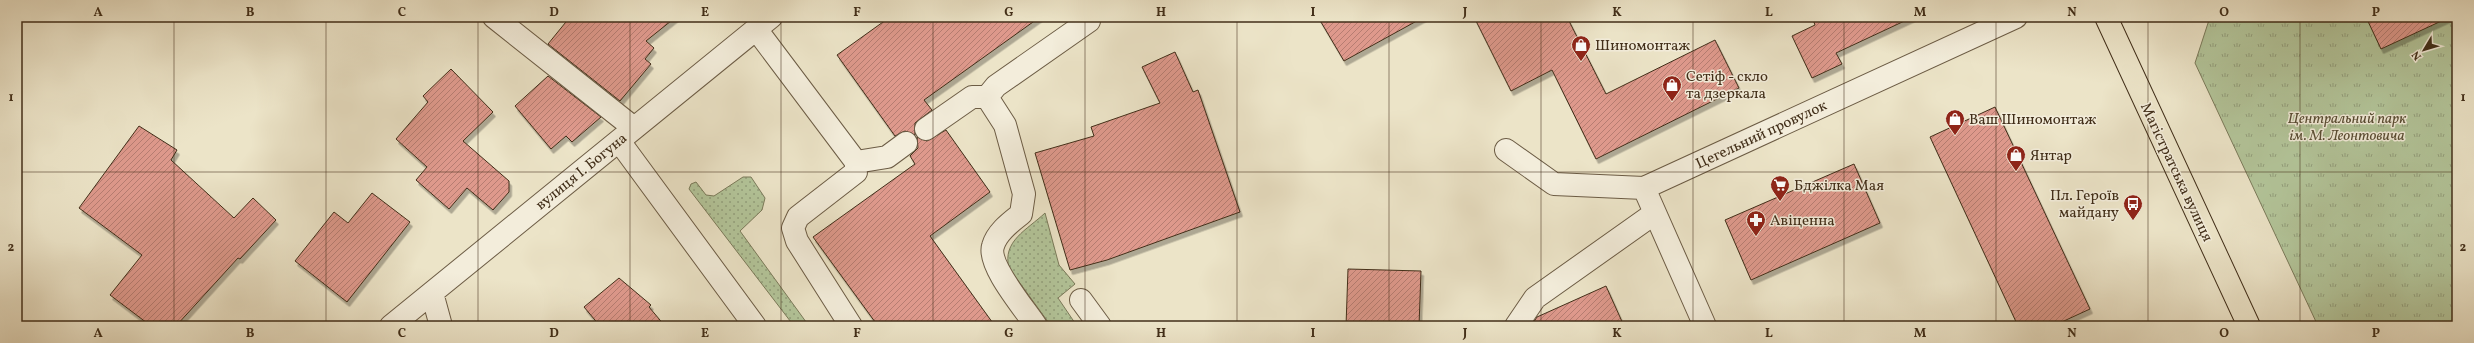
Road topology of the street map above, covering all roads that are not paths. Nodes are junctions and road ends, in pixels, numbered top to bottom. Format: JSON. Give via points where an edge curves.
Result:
{"nodes":[{"id":1,"x":494,"y":17,"type":"edge"},
{"id":2,"x":2016,"y":17,"type":"edge"},
{"id":3,"x":2106,"y":17,"type":"edge"},
{"id":4,"x":1089,"y":21,"type":"dead end"},
{"id":5,"x":764,"y":23,"type":"edge"},
{"id":6,"x":987,"y":97,"type":"junction"},
{"id":7,"x":926,"y":129,"type":"dead end"},
{"id":8,"x":626,"y":135,"type":"junction"},
{"id":9,"x":906,"y":143,"type":"dead end"},
{"id":10,"x":1506,"y":150,"type":"dead end"},
{"id":11,"x":856,"y":162,"type":"junction"},
{"id":12,"x":1644,"y":188,"type":"junction"},
{"id":13,"x":1655,"y":213,"type":"junction"},
{"id":14,"x":432,"y":293,"type":"junction"},
{"id":15,"x":1081,"y":300,"type":"dead end"},
{"id":16,"x":391,"y":326,"type":"edge"},
{"id":17,"x":441,"y":326,"type":"edge"},
{"id":18,"x":755,"y":326,"type":"edge"},
{"id":19,"x":851,"y":326,"type":"edge"},
{"id":20,"x":1036,"y":326,"type":"edge"},
{"id":21,"x":1100,"y":326,"type":"edge"},
{"id":22,"x":1516,"y":326,"type":"edge"},
{"id":23,"x":1705,"y":326,"type":"edge"},
{"id":24,"x":2249,"y":326,"type":"edge"}],
"edges":[{"from":1,"to":8,"type":"street"},
{"from":2,"to":12,"type":"street","name":"Цегельний провулок"},
{"from":3,"to":24,"type":"main road","name":"Магістратська вулиця"},
{"from":4,"to":6,"type":"street","via":[[996,86]]},
{"from":5,"to":8,"type":"street","name":"вулиця І. Богуна"},
{"from":5,"to":11,"type":"street"},
{"from":6,"to":7,"type":"street","via":[[972,97]]},
{"from":6,"to":20,"type":"street","via":[[1005,125],[1024,194],[1021,214],[1004,227],[992,246],[994,265]]},
{"from":8,"to":14,"type":"street","name":"вулиця І. Богуна"},
{"from":8,"to":18,"type":"street"},
{"from":9,"to":11,"type":"street","via":[[887,157]]},
{"from":10,"to":12,"type":"street","via":[[1554,184]]},
{"from":11,"to":19,"type":"street","via":[[856,172],[798,217],[793,228],[797,241]]},
{"from":12,"to":13,"type":"street"},
{"from":13,"to":22,"type":"street","via":[[1535,298]]},
{"from":13,"to":23,"type":"street"},
{"from":14,"to":16,"type":"street","name":"вулиця І. Богуна"},
{"from":14,"to":17,"type":"street"},
{"from":15,"to":21,"type":"street"}]}
